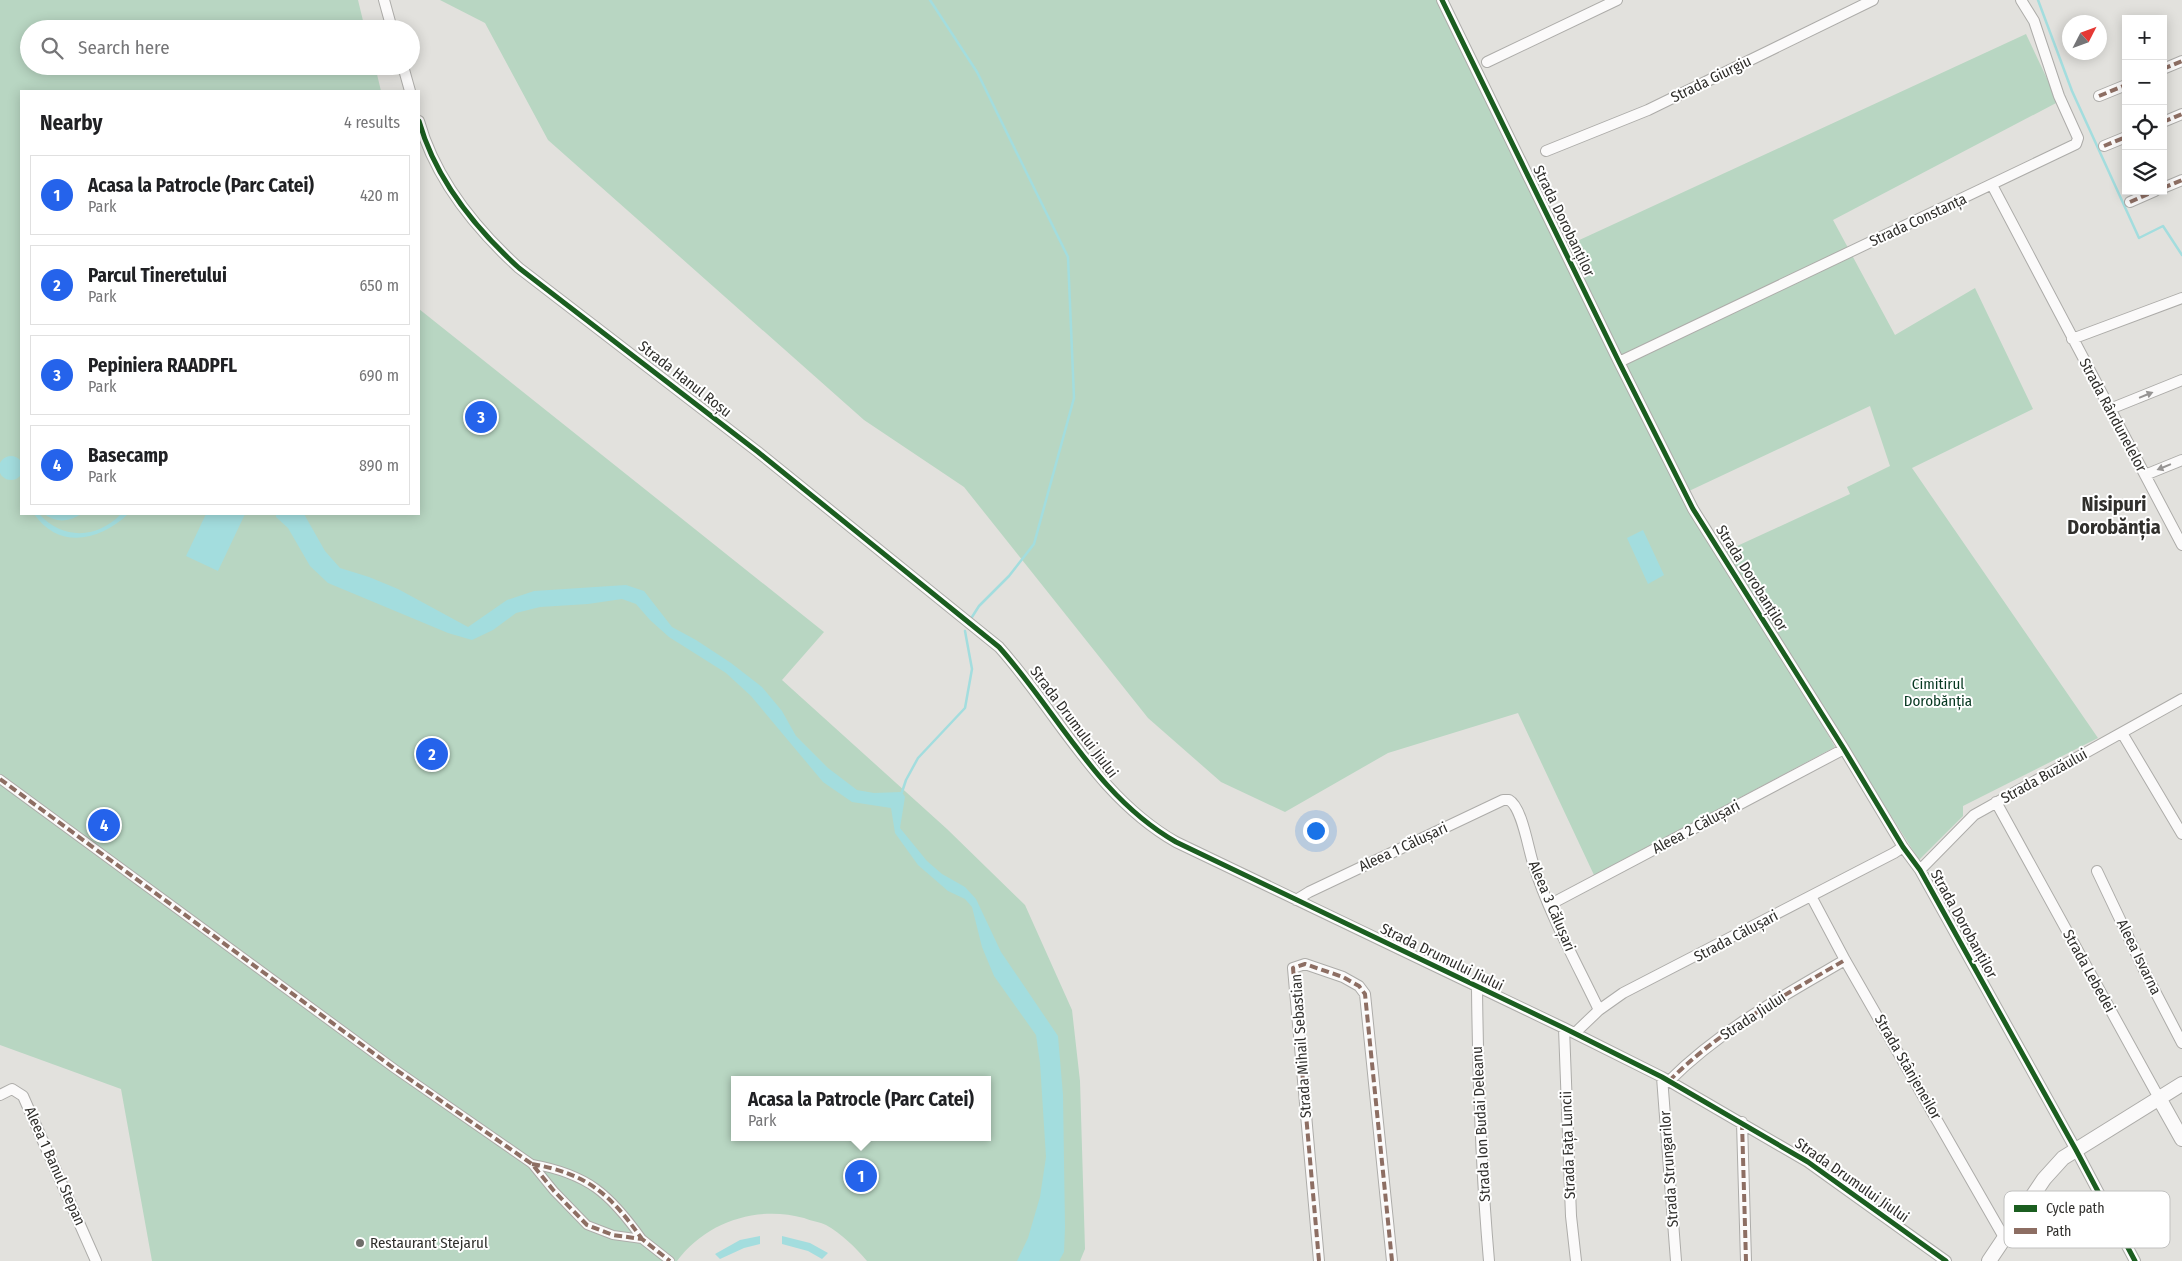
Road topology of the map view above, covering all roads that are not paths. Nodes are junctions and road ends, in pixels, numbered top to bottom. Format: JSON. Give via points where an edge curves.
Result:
{"nodes":[{"id":1,"x":384,"y":0,"type":"edge"},
{"id":2,"x":1442,"y":0,"type":"edge"},
{"id":3,"x":1617,"y":0,"type":"edge"},
{"id":4,"x":1873,"y":0,"type":"edge"},
{"id":5,"x":2020,"y":0,"type":"edge"},
{"id":6,"x":390,"y":20,"type":"edge"},
{"id":7,"x":2182,"y":61,"type":"edge"},
{"id":8,"x":1487,"y":62,"type":"dead end"},
{"id":9,"x":2167,"y":67,"type":"edge"},
{"id":10,"x":406,"y":75,"type":"edge"},
{"id":11,"x":2122,"y":87,"type":"edge"},
{"id":12,"x":410,"y":90,"type":"edge"},
{"id":13,"x":2099,"y":96,"type":"dead end"},
{"id":14,"x":2182,"y":114,"type":"edge"},
{"id":15,"x":2167,"y":120,"type":"edge"},
{"id":16,"x":420,"y":125,"type":"edge"},
{"id":17,"x":2122,"y":139,"type":"edge"},
{"id":18,"x":2104,"y":146,"type":"dead end"},
{"id":19,"x":1546,"y":150,"type":"dead end"},
{"id":20,"x":2182,"y":180,"type":"edge"},
{"id":21,"x":1992,"y":185,"type":"junction"},
{"id":22,"x":2167,"y":186,"type":"edge"},
{"id":23,"x":2146,"y":195,"type":"edge"},
{"id":24,"x":2130,"y":202,"type":"dead end"},
{"id":25,"x":2182,"y":298,"type":"edge"},
{"id":26,"x":2072,"y":339,"type":"junction"},
{"id":27,"x":1619,"y":362,"type":"junction"},
{"id":28,"x":2182,"y":380,"type":"edge"},
{"id":29,"x":2110,"y":409,"type":"junction"},
{"id":30,"x":2182,"y":460,"type":"edge"},
{"id":31,"x":2145,"y":475,"type":"junction"},
{"id":32,"x":2182,"y":544,"type":"edge"},
{"id":33,"x":973,"y":627,"type":"joint"},
{"id":34,"x":2182,"y":699,"type":"edge"},
{"id":35,"x":2122,"y":733,"type":"junction"},
{"id":36,"x":1844,"y":749,"type":"junction"},
{"id":37,"x":0,"y":779,"type":"edge"},
{"id":38,"x":1511,"y":801,"type":"joint"},
{"id":39,"x":1996,"y":802,"type":"junction"},
{"id":40,"x":2182,"y":834,"type":"edge"},
{"id":41,"x":1903,"y":847,"type":"junction"},
{"id":42,"x":1920,"y":870,"type":"junction"},
{"id":43,"x":2097,"y":871,"type":"dead end"},
{"id":44,"x":1811,"y":896,"type":"junction"},
{"id":45,"x":1296,"y":900,"type":"junction"},
{"id":46,"x":1549,"y":905,"type":"junction"},
{"id":47,"x":1845,"y":960,"type":"junction"},
{"id":48,"x":1477,"y":988,"type":"junction"},
{"id":49,"x":1599,"y":1010,"type":"junction"},
{"id":50,"x":1564,"y":1028,"type":"junction"},
{"id":51,"x":1575,"y":1033,"type":"junction"},
{"id":52,"x":2182,"y":1043,"type":"edge"},
{"id":53,"x":1665,"y":1080,"type":"junction"},
{"id":54,"x":2182,"y":1084,"type":"edge"},
{"id":55,"x":0,"y":1096,"type":"edge"},
{"id":56,"x":2159,"y":1098,"type":"junction"},
{"id":57,"x":1742,"y":1122,"type":"junction"},
{"id":58,"x":2182,"y":1139,"type":"edge"},
{"id":59,"x":2076,"y":1150,"type":"junction"},
{"id":60,"x":532,"y":1164,"type":"junction"},
{"id":61,"x":2036,"y":1191,"type":"edge"},
{"id":62,"x":2098,"y":1191,"type":"edge"},
{"id":63,"x":2004,"y":1236,"type":"edge"},
{"id":64,"x":642,"y":1239,"type":"junction"},
{"id":65,"x":2004,"y":1239,"type":"edge"},
{"id":66,"x":2128,"y":1248,"type":"edge"},
{"id":67,"x":96,"y":1261,"type":"edge"},
{"id":68,"x":670,"y":1261,"type":"edge"},
{"id":69,"x":1319,"y":1261,"type":"edge"},
{"id":70,"x":1392,"y":1261,"type":"edge"},
{"id":71,"x":1489,"y":1261,"type":"edge"},
{"id":72,"x":1576,"y":1261,"type":"edge"},
{"id":73,"x":1676,"y":1261,"type":"edge"},
{"id":74,"x":1746,"y":1261,"type":"edge"},
{"id":75,"x":1946,"y":1261,"type":"edge"},
{"id":76,"x":1989,"y":1261,"type":"edge"},
{"id":77,"x":2135,"y":1261,"type":"edge"}],
"edges":[{"from":1,"to":6,"type":"street"},
{"from":2,"to":27,"type":"street","name":"Strada Dorobanților"},
{"from":3,"to":8,"type":"street"},
{"from":4,"to":19,"type":"street","name":"Strada Giurgiu","via":[[1648,110]]},
{"from":5,"to":21,"type":"street","name":"Strada Constanța","via":[[2034,21],[2059,96],[2078,138],[2076,144]]},
{"from":7,"to":9,"type":"street"},
{"from":10,"to":12,"type":"street"},
{"from":11,"to":13,"type":"street"},
{"from":14,"to":15,"type":"street"},
{"from":16,"to":33,"type":"street","name":"Strada Hanul Roșu","via":[[434,162],[466,211],[491,242],[519,268],[758,452]]},
{"from":17,"to":18,"type":"street"},
{"from":20,"to":22,"type":"street"},
{"from":21,"to":26,"type":"street","name":"Strada Rândunelelor"},
{"from":21,"to":27,"type":"street","name":"Strada Constanța"},
{"from":23,"to":24,"type":"street"},
{"from":25,"to":26,"type":"street"},
{"from":26,"to":29,"type":"street","name":"Strada Rândunelelor"},
{"from":27,"to":36,"type":"street","name":"Strada Dorobanților","via":[[1693,508]]},
{"from":29,"to":28,"type":"street","one_way":true},
{"from":29,"to":31,"type":"street","name":"Strada Rândunelelor"},
{"from":30,"to":31,"type":"street","one_way":true},
{"from":31,"to":32,"type":"street","name":"Strada Rândunelelor"},
{"from":33,"to":45,"type":"street","name":"Strada Drumului Jiului","via":[[999,647],[1017,667],[1110,790],[1153,829]]},
{"from":34,"to":35,"type":"street","name":"Strada Buzăului"},
{"from":35,"to":39,"type":"street","name":"Strada Buzăului"},
{"from":35,"to":40,"type":"street"},
{"from":36,"to":41,"type":"street","name":"Strada Dorobanților"},
{"from":36,"to":46,"type":"street","name":"Aleea 2 Călușari"},
{"from":37,"to":60,"type":"street","via":[[395,1068]]},
{"from":38,"to":45,"type":"street","name":"Aleea 1 Călușari","via":[[1503,800]]},
{"from":38,"to":46,"type":"street","name":"Aleea 3 Călușari","via":[[1517,807]]},
{"from":39,"to":42,"type":"street","name":"Strada Buzăului","via":[[1974,815]]},
{"from":39,"to":56,"type":"street","name":"Strada Lebedei"},
{"from":41,"to":42,"type":"street","name":"Strada Dorobanților"},
{"from":41,"to":44,"type":"street","name":"Strada Călușari"},
{"from":42,"to":59,"type":"street","name":"Strada Dorobanților"},
{"from":43,"to":52,"type":"street","name":"Aleea Isvarna"},
{"from":44,"to":47,"type":"street","name":"Strada Stânjeneilor"},
{"from":44,"to":49,"type":"street","name":"Strada Călușari","via":[[1623,993]]},
{"from":45,"to":48,"type":"street","name":"Strada Drumului Jiului"},
{"from":46,"to":49,"type":"street","name":"Aleea 3 Călușari"},
{"from":47,"to":53,"type":"street","name":"Strada Jiului","via":[[1729,1029]]},
{"from":47,"to":63,"type":"street","name":"Strada Stânjeneilor"},
{"from":48,"to":50,"type":"street","name":"Strada Drumului Jiului"},
{"from":48,"to":71,"type":"street","name":"Strada Ion Budai Deleanu","via":[[1478,1080]]},
{"from":49,"to":51,"type":"street","name":"Strada Călușari"},
{"from":50,"to":51,"type":"street","name":"Strada Drumului Jiului"},
{"from":50,"to":72,"type":"street","name":"Strada Fața Luncii","via":[[1571,1216]]},
{"from":51,"to":53,"type":"street","name":"Strada Drumului Jiului"},
{"from":53,"to":57,"type":"street","name":"Strada Drumului Jiului"},
{"from":53,"to":73,"type":"street","name":"Strada Strungarilor"},
{"from":54,"to":56,"type":"street"},
{"from":55,"to":67,"type":"street","name":"Aleea 1 Banul Stepan","via":[[12,1089],[24,1096]]},
{"from":56,"to":58,"type":"street","name":"Strada Lebedei"},
{"from":56,"to":59,"type":"street"},
{"from":57,"to":74,"type":"street"},
{"from":57,"to":75,"type":"street","name":"Strada Drumului Jiului","via":[[1808,1162]]},
{"from":59,"to":61,"type":"street","via":[[2063,1158]]},
{"from":59,"to":62,"type":"street","name":"Strada Dorobanților"},
{"from":60,"to":64,"type":"street","via":[[567,1173],[603,1192]]},
{"from":60,"to":64,"type":"street","via":[[587,1225],[613,1235]]},
{"from":64,"to":68,"type":"street"},
{"from":65,"to":76,"type":"street"},
{"from":66,"to":77,"type":"street","name":"Strada Dorobanților"},
{"from":69,"to":70,"type":"street","name":"Strada Mihail Sebastian","via":[[1292,968],[1304,964],[1343,977],[1359,986],[1365,994]]}]}
